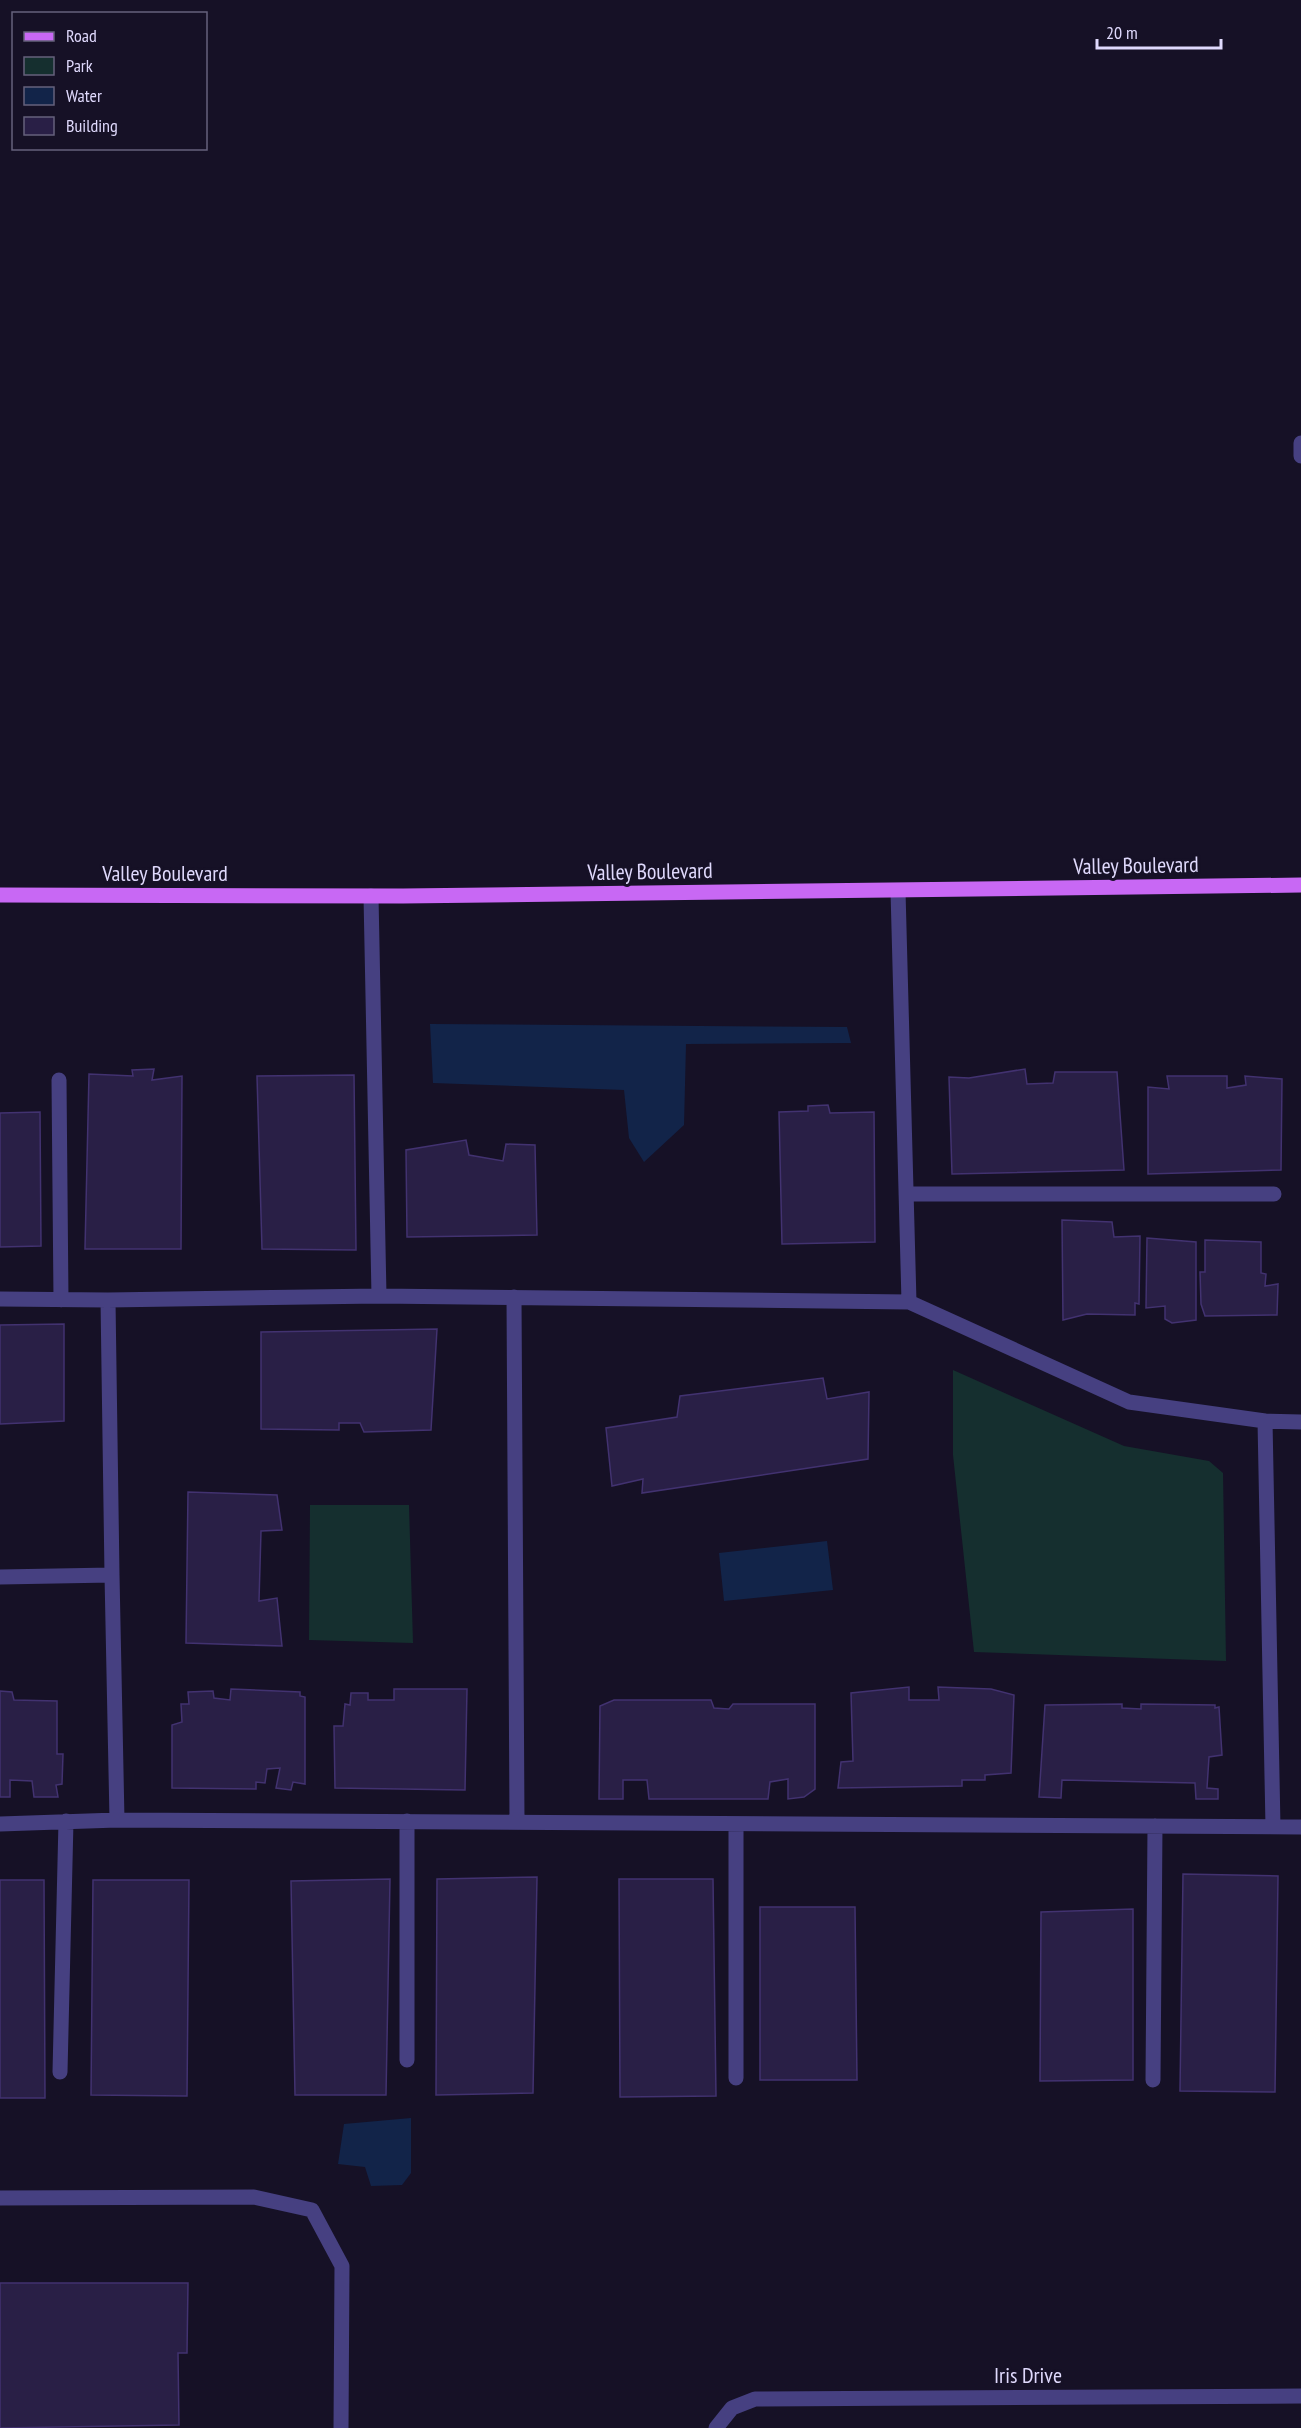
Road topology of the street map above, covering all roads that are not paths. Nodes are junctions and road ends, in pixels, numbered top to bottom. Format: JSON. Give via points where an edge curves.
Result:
{"nodes":[{"id":1,"x":1301,"y":443,"type":"edge"},
{"id":2,"x":1301,"y":456,"type":"edge"},
{"id":3,"x":1301,"y":885,"type":"edge"},
{"id":4,"x":898,"y":891,"type":"junction"},
{"id":5,"x":0,"y":895,"type":"edge"},
{"id":6,"x":371,"y":896,"type":"junction"},
{"id":7,"x":59,"y":1080,"type":"dead end"},
{"id":8,"x":906,"y":1194,"type":"junction"},
{"id":9,"x":1274,"y":1194,"type":"dead end"},
{"id":10,"x":379,"y":1296,"type":"junction"},
{"id":11,"x":514,"y":1298,"type":"junction"},
{"id":12,"x":0,"y":1299,"type":"edge"},
{"id":13,"x":61,"y":1300,"type":"junction"},
{"id":14,"x":108,"y":1300,"type":"junction"},
{"id":15,"x":909,"y":1302,"type":"junction"},
{"id":16,"x":1265,"y":1421,"type":"junction"},
{"id":17,"x":1301,"y":1422,"type":"edge"},
{"id":18,"x":112,"y":1575,"type":"junction"},
{"id":19,"x":0,"y":1577,"type":"edge"},
{"id":20,"x":117,"y":1820,"type":"junction"},
{"id":21,"x":66,"y":1821,"type":"junction"},
{"id":22,"x":407,"y":1821,"type":"junction"},
{"id":23,"x":517,"y":1822,"type":"junction"},
{"id":24,"x":0,"y":1824,"type":"edge"},
{"id":25,"x":736,"y":1824,"type":"junction"},
{"id":26,"x":1155,"y":1826,"type":"junction"},
{"id":27,"x":1273,"y":1827,"type":"junction"},
{"id":28,"x":1301,"y":1827,"type":"edge"},
{"id":29,"x":407,"y":2060,"type":"dead end"},
{"id":30,"x":60,"y":2072,"type":"dead end"},
{"id":31,"x":736,"y":2078,"type":"dead end"},
{"id":32,"x":1154,"y":2080,"type":"dead end"},
{"id":33,"x":0,"y":2198,"type":"edge"},
{"id":34,"x":1301,"y":2396,"type":"edge"},
{"id":35,"x":341,"y":2428,"type":"edge"},
{"id":36,"x":716,"y":2428,"type":"edge"}],
"edges":[{"from":1,"to":2,"type":"street"},
{"from":3,"to":4,"type":"main road","name":"Valley Boulevard"},
{"from":4,"to":6,"type":"main road","name":"Valley Boulevard"},
{"from":4,"to":8,"type":"street"},
{"from":5,"to":6,"type":"main road","name":"Valley Boulevard"},
{"from":6,"to":10,"type":"street"},
{"from":7,"to":13,"type":"street"},
{"from":8,"to":9,"type":"street"},
{"from":8,"to":15,"type":"street"},
{"from":10,"to":11,"type":"street"},
{"from":10,"to":14,"type":"street"},
{"from":11,"to":15,"type":"street"},
{"from":11,"to":23,"type":"street"},
{"from":12,"to":13,"type":"street"},
{"from":13,"to":14,"type":"street"},
{"from":14,"to":18,"type":"street"},
{"from":15,"to":16,"type":"street","via":[[1129,1402]]},
{"from":16,"to":17,"type":"street"},
{"from":16,"to":27,"type":"street"},
{"from":18,"to":19,"type":"street"},
{"from":18,"to":20,"type":"street"},
{"from":20,"to":21,"type":"street"},
{"from":20,"to":22,"type":"street"},
{"from":21,"to":24,"type":"street"},
{"from":21,"to":30,"type":"street"},
{"from":22,"to":23,"type":"street"},
{"from":22,"to":29,"type":"street"},
{"from":23,"to":25,"type":"street"},
{"from":25,"to":26,"type":"street"},
{"from":25,"to":31,"type":"street"},
{"from":26,"to":27,"type":"street"},
{"from":26,"to":32,"type":"street"},
{"from":27,"to":28,"type":"street"},
{"from":33,"to":35,"type":"street","via":[[254,2198],[312,2210],[342,2266]]},
{"from":34,"to":36,"type":"street","name":"Iris Drive","via":[[755,2399],[732,2408]]}]}
